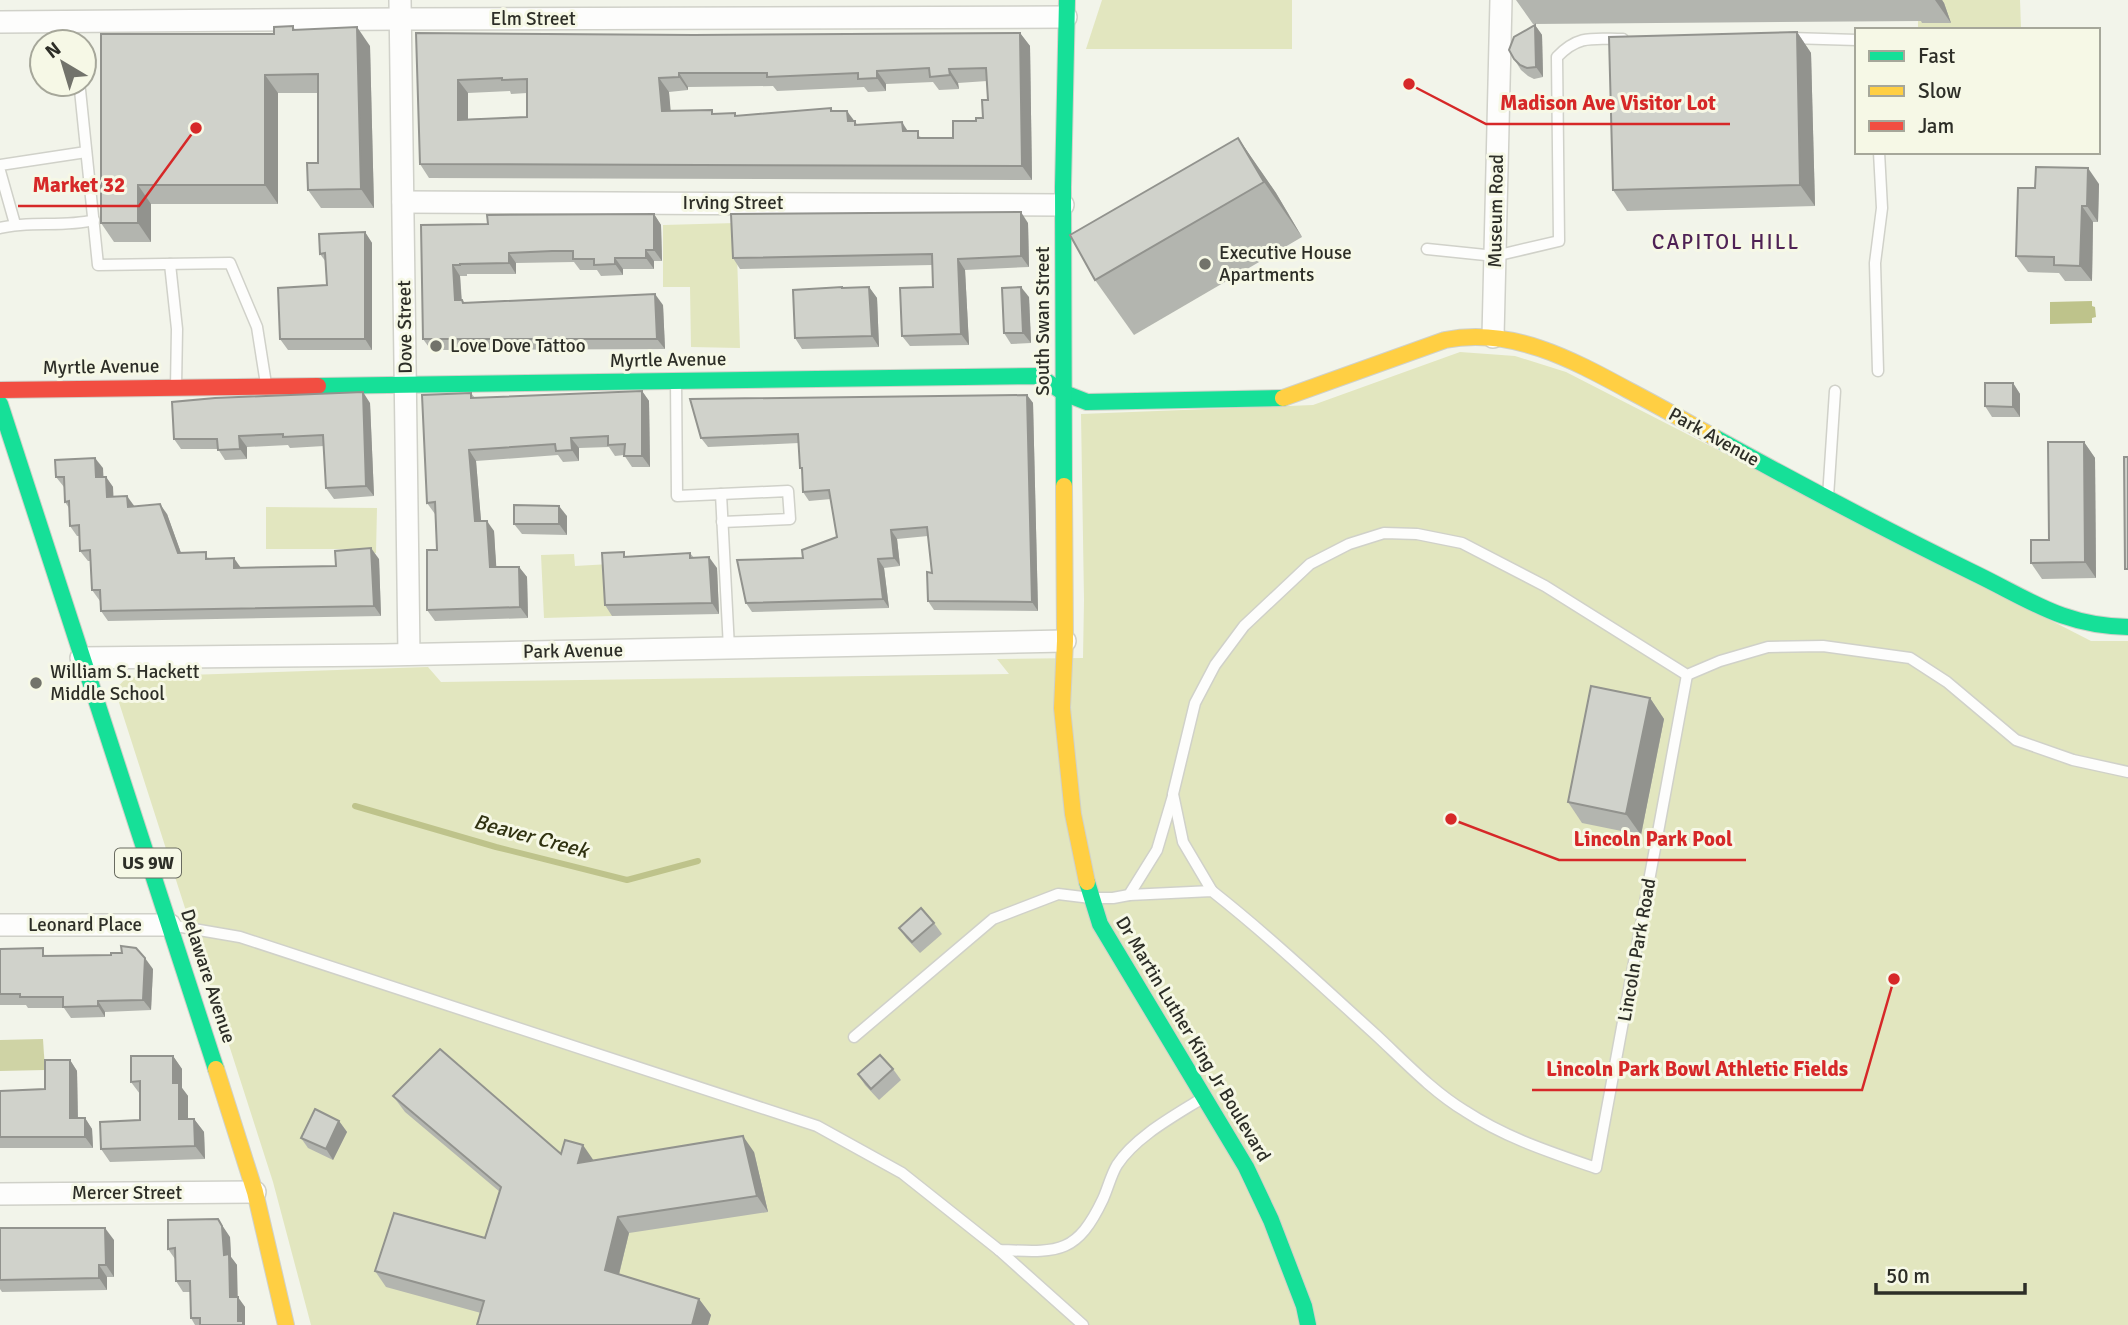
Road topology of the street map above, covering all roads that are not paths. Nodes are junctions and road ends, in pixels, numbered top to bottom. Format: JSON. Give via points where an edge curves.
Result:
{"nodes":[{"id":1,"x":1501,"y":0,"type":"edge"},
{"id":2,"x":400,"y":9,"type":"edge"},
{"id":3,"x":1066,"y":9,"type":"edge"},
{"id":4,"x":0,"y":22,"type":"edge"},
{"id":5,"x":1781,"y":38,"type":"edge"},
{"id":6,"x":1635,"y":39,"type":"edge"},
{"id":7,"x":1855,"y":40,"type":"edge"},
{"id":8,"x":81,"y":98,"type":"edge"},
{"id":9,"x":86,"y":152,"type":"junction"},
{"id":10,"x":1879,"y":154,"type":"edge"},
{"id":11,"x":0,"y":165,"type":"edge"},
{"id":12,"x":0,"y":171,"type":"edge"},
{"id":13,"x":403,"y":202,"type":"junction"},
{"id":14,"x":1063,"y":205,"type":"junction"},
{"id":15,"x":94,"y":220,"type":"junction"},
{"id":16,"x":15,"y":225,"type":"junction"},
{"id":17,"x":0,"y":228,"type":"edge"},
{"id":18,"x":1427,"y":249,"type":"dead end"},
{"id":19,"x":1495,"y":256,"type":"junction"},
{"id":20,"x":170,"y":264,"type":"junction"},
{"id":21,"x":1493,"y":337,"type":"junction"},
{"id":22,"x":1878,"y":371,"type":"dead end"},
{"id":23,"x":676,"y":381,"type":"junction"},
{"id":24,"x":405,"y":385,"type":"junction"},
{"id":25,"x":266,"y":386,"type":"junction"},
{"id":26,"x":176,"y":387,"type":"junction"},
{"id":27,"x":0,"y":390,"type":"edge"},
{"id":28,"x":1835,"y":391,"type":"dead end"},
{"id":29,"x":1064,"y":393,"type":"junction"},
{"id":30,"x":1287,"y":398,"type":"joint"},
{"id":31,"x":0,"y":404,"type":"edge"},
{"id":32,"x":720,"y":494,"type":"junction"},
{"id":33,"x":1828,"y":499,"type":"junction"},
{"id":34,"x":722,"y":522,"type":"junction"},
{"id":35,"x":2128,"y":627,"type":"edge"},
{"id":36,"x":1065,"y":641,"type":"junction"},
{"id":37,"x":729,"y":648,"type":"junction"},
{"id":38,"x":409,"y":654,"type":"junction"},
{"id":39,"x":81,"y":658,"type":"junction"},
{"id":40,"x":1687,"y":675,"type":"junction"},
{"id":41,"x":2128,"y":772,"type":"edge"},
{"id":42,"x":1173,"y":794,"type":"junction"},
{"id":43,"x":1212,"y":891,"type":"junction"},
{"id":44,"x":1129,"y":895,"type":"junction"},
{"id":45,"x":1091,"y":898,"type":"junction"},
{"id":46,"x":0,"y":925,"type":"edge"},
{"id":47,"x":170,"y":925,"type":"junction"},
{"id":48,"x":854,"y":1037,"type":"dead end"},
{"id":49,"x":1204,"y":1097,"type":"junction"},
{"id":50,"x":255,"y":1192,"type":"junction"},
{"id":51,"x":0,"y":1194,"type":"edge"},
{"id":52,"x":999,"y":1250,"type":"junction"},
{"id":53,"x":286,"y":1325,"type":"edge"},
{"id":54,"x":1083,"y":1325,"type":"edge"},
{"id":55,"x":1308,"y":1325,"type":"edge"}],
"edges":[{"from":1,"to":19,"type":"street","name":"Museum Road"},
{"from":2,"to":3,"type":"street","name":"Elm Street"},
{"from":2,"to":4,"type":"street","name":"Elm Street"},
{"from":2,"to":13,"type":"street","name":"Dove Street"},
{"from":3,"to":14,"type":"street","name":"South Swan Street"},
{"from":5,"to":7,"type":"lane"},
{"from":6,"to":19,"type":"lane","via":[[1581,39],[1557,57],[1559,242]]},
{"from":8,"to":9,"type":"lane"},
{"from":9,"to":11,"type":"lane"},
{"from":9,"to":15,"type":"lane"},
{"from":10,"to":22,"type":"lane","via":[[1882,208],[1875,263]]},
{"from":12,"to":16,"type":"lane"},
{"from":13,"to":14,"type":"street","name":"Irving Street"},
{"from":13,"to":24,"type":"street","name":"Dove Street"},
{"from":14,"to":29,"type":"street","name":"South Swan Street"},
{"from":15,"to":16,"type":"lane"},
{"from":15,"to":20,"type":"lane","via":[[98,265]]},
{"from":16,"to":17,"type":"lane"},
{"from":18,"to":19,"type":"lane"},
{"from":19,"to":21,"type":"street","name":"Museum Road"},
{"from":20,"to":25,"type":"lane","via":[[230,264],[257,327]]},
{"from":20,"to":26,"type":"lane","via":[[177,329]]},
{"from":21,"to":30,"type":"street","name":"Park Avenue","via":[[1445,340]]},
{"from":21,"to":33,"type":"street","name":"Park Avenue","via":[[1552,351],[1588,368]]},
{"from":23,"to":24,"type":"street","name":"Myrtle Avenue"},
{"from":23,"to":29,"type":"street","name":"Myrtle Avenue","via":[[1039,376]]},
{"from":23,"to":32,"type":"lane","via":[[677,496]]},
{"from":24,"to":25,"type":"street","name":"Myrtle Avenue"},
{"from":24,"to":38,"type":"street","name":"Dove Street"},
{"from":25,"to":26,"type":"street","name":"Myrtle Avenue"},
{"from":26,"to":27,"type":"street","name":"Myrtle Avenue"},
{"from":28,"to":33,"type":"lane"},
{"from":29,"to":30,"type":"street","name":"Myrtle Avenue","via":[[1087,402]]},
{"from":29,"to":36,"type":"street","name":"South Swan Street"},
{"from":31,"to":39,"type":"street","name":"Delaware Avenue","number":"US 9W"},
{"from":32,"to":34,"type":"lane"},
{"from":32,"to":34,"type":"lane","via":[[788,491],[790,519]]},
{"from":33,"to":35,"type":"street","name":"Park Avenue","via":[[2048,612],[2078,623]]},
{"from":34,"to":37,"type":"lane"},
{"from":36,"to":37,"type":"street","name":"Park Avenue"},
{"from":36,"to":45,"type":"street","name":"Dr Martin Luther King Jr Boulevard","via":[[1062,708],[1073,814]]},
{"from":37,"to":38,"type":"street","name":"Park Avenue"},
{"from":38,"to":39,"type":"street","name":"Park Avenue"},
{"from":39,"to":47,"type":"street","name":"Delaware Avenue","number":"US 9W"},
{"from":40,"to":41,"type":"lane","via":[[1768,647],[1823,646],[1910,659],[1947,682],[2016,740],[2073,760]]},
{"from":40,"to":42,"type":"lane","name":"Lincoln Park Road","via":[[1545,586],[1462,543],[1384,533],[1310,564],[1244,626],[1195,703]]},
{"from":40,"to":43,"type":"lane","name":"Lincoln Park Road","via":[[1597,1168],[1530,1146],[1462,1110]]},
{"from":42,"to":43,"type":"lane","name":"Lincoln Park Road","via":[[1183,842]]},
{"from":42,"to":44,"type":"lane","name":"Lincoln Park Road","via":[[1157,850]]},
{"from":43,"to":44,"type":"lane"},
{"from":44,"to":45,"type":"lane"},
{"from":45,"to":48,"type":"lane","via":[[1058,894],[993,919]]},
{"from":45,"to":49,"type":"street","name":"Dr Martin Luther King Jr Boulevard","via":[[1100,924]]},
{"from":46,"to":47,"type":"street","name":"Leonard Place"},
{"from":47,"to":50,"type":"street","name":"Delaware Avenue","number":"US 9W"},
{"from":47,"to":52,"type":"lane","via":[[240,937],[817,1126],[902,1172]]},
{"from":49,"to":52,"type":"lane","via":[[1130,1150],[1117,1165],[1088,1229],[1072,1243],[1045,1252]]},
{"from":49,"to":55,"type":"street","name":"Dr Martin Luther King Jr Boulevard","via":[[1247,1167]]},
{"from":50,"to":51,"type":"street","name":"Mercer Street"},
{"from":50,"to":53,"type":"street","name":"Delaware Avenue","number":"US 9W"},
{"from":52,"to":54,"type":"lane"}]}
